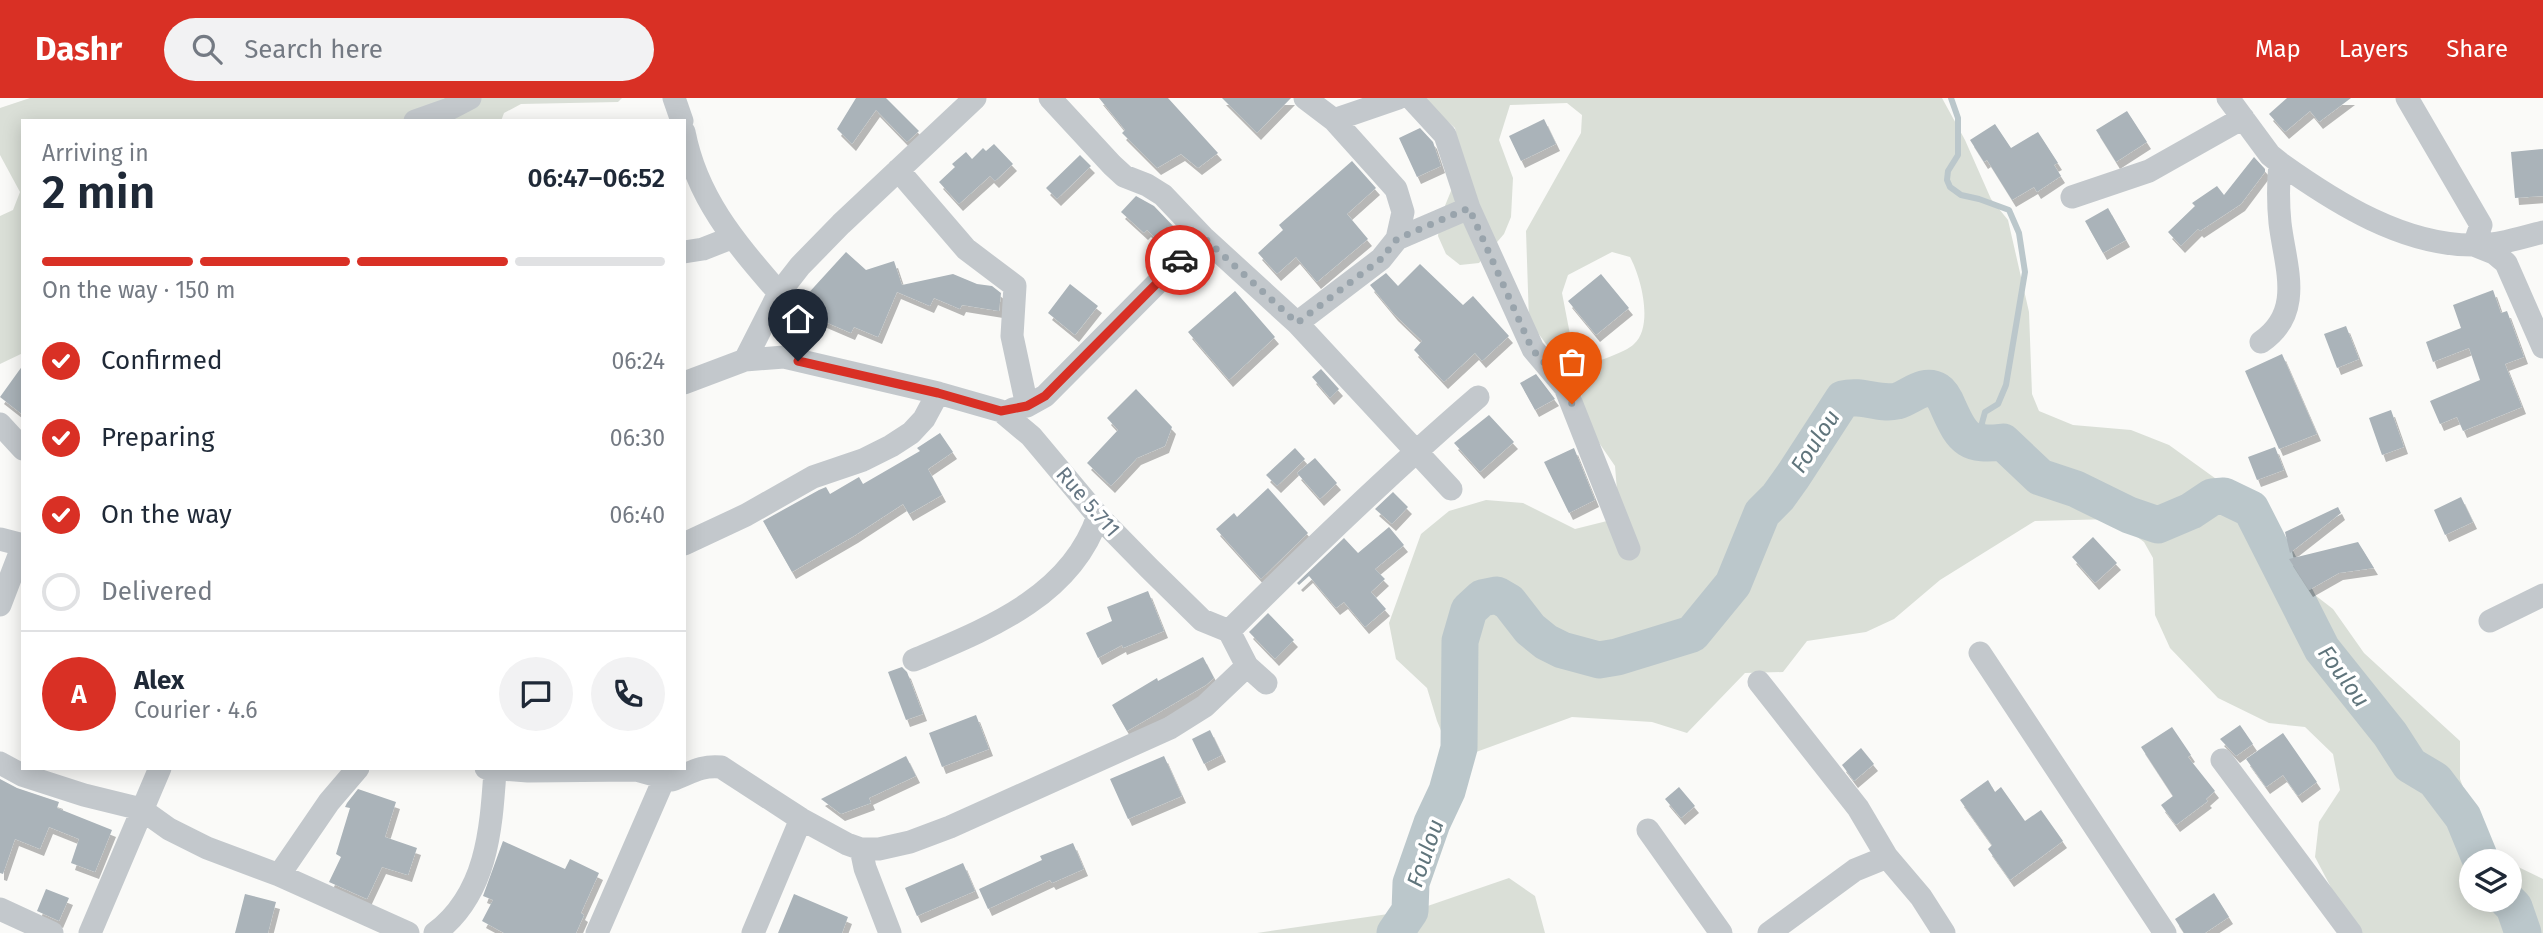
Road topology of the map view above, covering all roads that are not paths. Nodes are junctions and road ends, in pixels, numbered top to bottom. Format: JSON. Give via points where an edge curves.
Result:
{"nodes":[{"id":1,"x":470,"y":98,"type":"edge"},
{"id":2,"x":674,"y":98,"type":"edge"},
{"id":3,"x":975,"y":98,"type":"edge"},
{"id":4,"x":1049,"y":98,"type":"edge"},
{"id":5,"x":1305,"y":98,"type":"edge"},
{"id":6,"x":1398,"y":98,"type":"edge"},
{"id":7,"x":1411,"y":98,"type":"edge"},
{"id":8,"x":2228,"y":98,"type":"edge"},
{"id":9,"x":2407,"y":98,"type":"edge"},
{"id":10,"x":2243,"y":118,"type":"junction"},
{"id":11,"x":421,"y":119,"type":"edge"},
{"id":12,"x":681,"y":119,"type":"edge"},
{"id":13,"x":1334,"y":120,"type":"junction"},
{"id":14,"x":686,"y":142,"type":"edge"},
{"id":15,"x":2280,"y":163,"type":"junction"},
{"id":16,"x":898,"y":170,"type":"junction"},
{"id":17,"x":2072,"y":197,"type":"dead end"},
{"id":18,"x":1469,"y":208,"type":"junction"},
{"id":19,"x":2543,"y":232,"type":"edge"},
{"id":20,"x":1203,"y":237,"type":"junction"},
{"id":21,"x":731,"y":238,"type":"junction"},
{"id":22,"x":1397,"y":239,"type":"junction"},
{"id":23,"x":2474,"y":245,"type":"junction"},
{"id":24,"x":686,"y":252,"type":"edge"},
{"id":25,"x":779,"y":293,"type":"junction"},
{"id":26,"x":1297,"y":323,"type":"junction"},
{"id":27,"x":2261,"y":342,"type":"dead end"},
{"id":28,"x":2543,"y":346,"type":"edge"},
{"id":29,"x":745,"y":360,"type":"junction"},
{"id":30,"x":686,"y":382,"type":"edge"},
{"id":31,"x":938,"y":393,"type":"junction"},
{"id":32,"x":1478,"y":397,"type":"dead end"},
{"id":33,"x":1027,"y":406,"type":"junction"},
{"id":34,"x":1001,"y":411,"type":"junction"},
{"id":35,"x":0,"y":425,"type":"edge"},
{"id":36,"x":21,"y":447,"type":"edge"},
{"id":37,"x":1416,"y":451,"type":"junction"},
{"id":38,"x":1451,"y":489,"type":"dead end"},
{"id":39,"x":1098,"y":516,"type":"junction"},
{"id":40,"x":0,"y":539,"type":"edge"},
{"id":41,"x":686,"y":543,"type":"edge"},
{"id":42,"x":21,"y":544,"type":"edge"},
{"id":43,"x":1629,"y":549,"type":"dead end"},
{"id":44,"x":21,"y":550,"type":"edge"},
{"id":45,"x":2543,"y":594,"type":"edge"},
{"id":46,"x":0,"y":605,"type":"edge"},
{"id":47,"x":2490,"y":621,"type":"dead end"},
{"id":48,"x":1229,"y":631,"type":"junction"},
{"id":49,"x":1980,"y":653,"type":"dead end"},
{"id":50,"x":914,"y":660,"type":"dead end"},
{"id":51,"x":1247,"y":666,"type":"junction"},
{"id":52,"x":1759,"y":682,"type":"dead end"},
{"id":53,"x":1266,"y":683,"type":"dead end"},
{"id":54,"x":2222,"y":760,"type":"dead end"},
{"id":55,"x":0,"y":763,"type":"edge"},
{"id":56,"x":159,"y":770,"type":"edge"},
{"id":57,"x":356,"y":770,"type":"edge"},
{"id":58,"x":491,"y":770,"type":"edge"},
{"id":59,"x":636,"y":770,"type":"edge"},
{"id":60,"x":664,"y":779,"type":"junction"},
{"id":61,"x":141,"y":809,"type":"junction"},
{"id":62,"x":801,"y":819,"type":"junction"},
{"id":63,"x":1648,"y":830,"type":"dead end"},
{"id":64,"x":861,"y":849,"type":"junction"},
{"id":65,"x":1887,"y":857,"type":"junction"},
{"id":66,"x":279,"y":875,"type":"junction"},
{"id":67,"x":0,"y":909,"type":"edge"},
{"id":68,"x":52,"y":933,"type":"edge"},
{"id":69,"x":90,"y":933,"type":"edge"},
{"id":70,"x":408,"y":933,"type":"edge"},
{"id":71,"x":435,"y":933,"type":"edge"},
{"id":72,"x":597,"y":933,"type":"edge"},
{"id":73,"x":753,"y":933,"type":"edge"},
{"id":74,"x":890,"y":933,"type":"edge"},
{"id":75,"x":1721,"y":933,"type":"edge"},
{"id":76,"x":1769,"y":933,"type":"edge"},
{"id":77,"x":1944,"y":933,"type":"edge"},
{"id":78,"x":2165,"y":933,"type":"edge"},
{"id":79,"x":2351,"y":933,"type":"edge"}],
"edges":[{"from":1,"to":11,"type":"street"},
{"from":2,"to":12,"type":"street"},
{"from":3,"to":16,"type":"street"},
{"from":4,"to":20,"type":"street","via":[[1124,176],[1163,195]]},
{"from":5,"to":13,"type":"street"},
{"from":6,"to":13,"type":"street"},
{"from":7,"to":18,"type":"street","via":[[1445,135]]},
{"from":8,"to":10,"type":"street"},
{"from":9,"to":23,"type":"street","via":[[2482,225]]},
{"from":10,"to":15,"type":"street"},
{"from":10,"to":17,"type":"street","via":[[2149,171]]},
{"from":13,"to":22,"type":"street","via":[[1396,188],[1403,212]]},
{"from":14,"to":21,"type":"street","via":[[705,193]]},
{"from":15,"to":23,"type":"street","via":[[2377,222],[2439,242]]},
{"from":15,"to":27,"type":"street","via":[[2279,205],[2290,284],[2282,323]]},
{"from":16,"to":25,"type":"street","via":[[800,266]]},
{"from":16,"to":33,"type":"street","via":[[966,249],[1015,286],[1012,336]]},
{"from":18,"to":22,"type":"street"},
{"from":18,"to":43,"type":"street","via":[[1532,349],[1566,387]]},
{"from":19,"to":23,"type":"street"},
{"from":20,"to":26,"type":"street"},
{"from":20,"to":33,"type":"street","via":[[1045,396]]},
{"from":21,"to":24,"type":"street"},
{"from":21,"to":25,"type":"street"},
{"from":22,"to":26,"type":"street","via":[[1381,259]]},
{"from":23,"to":28,"type":"street","via":[[2506,263]]},
{"from":25,"to":29,"type":"street"},
{"from":26,"to":37,"type":"street"},
{"from":29,"to":30,"type":"street","name":"Rue 5.711"},
{"from":29,"to":31,"type":"street","name":"Rue 5.711","via":[[785,357]]},
{"from":31,"to":34,"type":"street","name":"Rue 5.711"},
{"from":31,"to":41,"type":"street","via":[[924,419],[891,446],[813,477]]},
{"from":32,"to":37,"type":"street"},
{"from":33,"to":34,"type":"street"},
{"from":34,"to":39,"type":"street","name":"Rue 5.711","via":[[1031,436]]},
{"from":35,"to":36,"type":"street"},
{"from":37,"to":38,"type":"street"},
{"from":37,"to":48,"type":"street"},
{"from":39,"to":48,"type":"street","name":"Rue 5.711","via":[[1202,620]]},
{"from":39,"to":50,"type":"street","via":[[1081,553],[1048,590],[989,626]]},
{"from":40,"to":42,"type":"street"},
{"from":44,"to":46,"type":"street"},
{"from":45,"to":47,"type":"street"},
{"from":48,"to":51,"type":"street"},
{"from":49,"to":78,"type":"street"},
{"from":51,"to":53,"type":"street"},
{"from":51,"to":64,"type":"street","via":[[1205,706],[1128,748],[950,827],[910,842]]},
{"from":52,"to":65,"type":"street","via":[[1858,808]]},
{"from":54,"to":79,"type":"street"},
{"from":55,"to":61,"type":"street","via":[[22,775]]},
{"from":56,"to":61,"type":"street"},
{"from":57,"to":66,"type":"street"},
{"from":58,"to":71,"type":"street","via":[[491,828],[477,878],[464,906]]},
{"from":59,"to":60,"type":"street"},
{"from":60,"to":62,"type":"street","via":[[706,766],[721,767]]},
{"from":60,"to":72,"type":"street"},
{"from":61,"to":66,"type":"street","via":[[206,848]]},
{"from":61,"to":69,"type":"street"},
{"from":62,"to":64,"type":"street"},
{"from":62,"to":73,"type":"street"},
{"from":63,"to":75,"type":"street"},
{"from":64,"to":74,"type":"street"},
{"from":65,"to":76,"type":"street","via":[[1855,870]]},
{"from":65,"to":77,"type":"street"},
{"from":66,"to":70,"type":"street"},
{"from":67,"to":68,"type":"street"}]}
